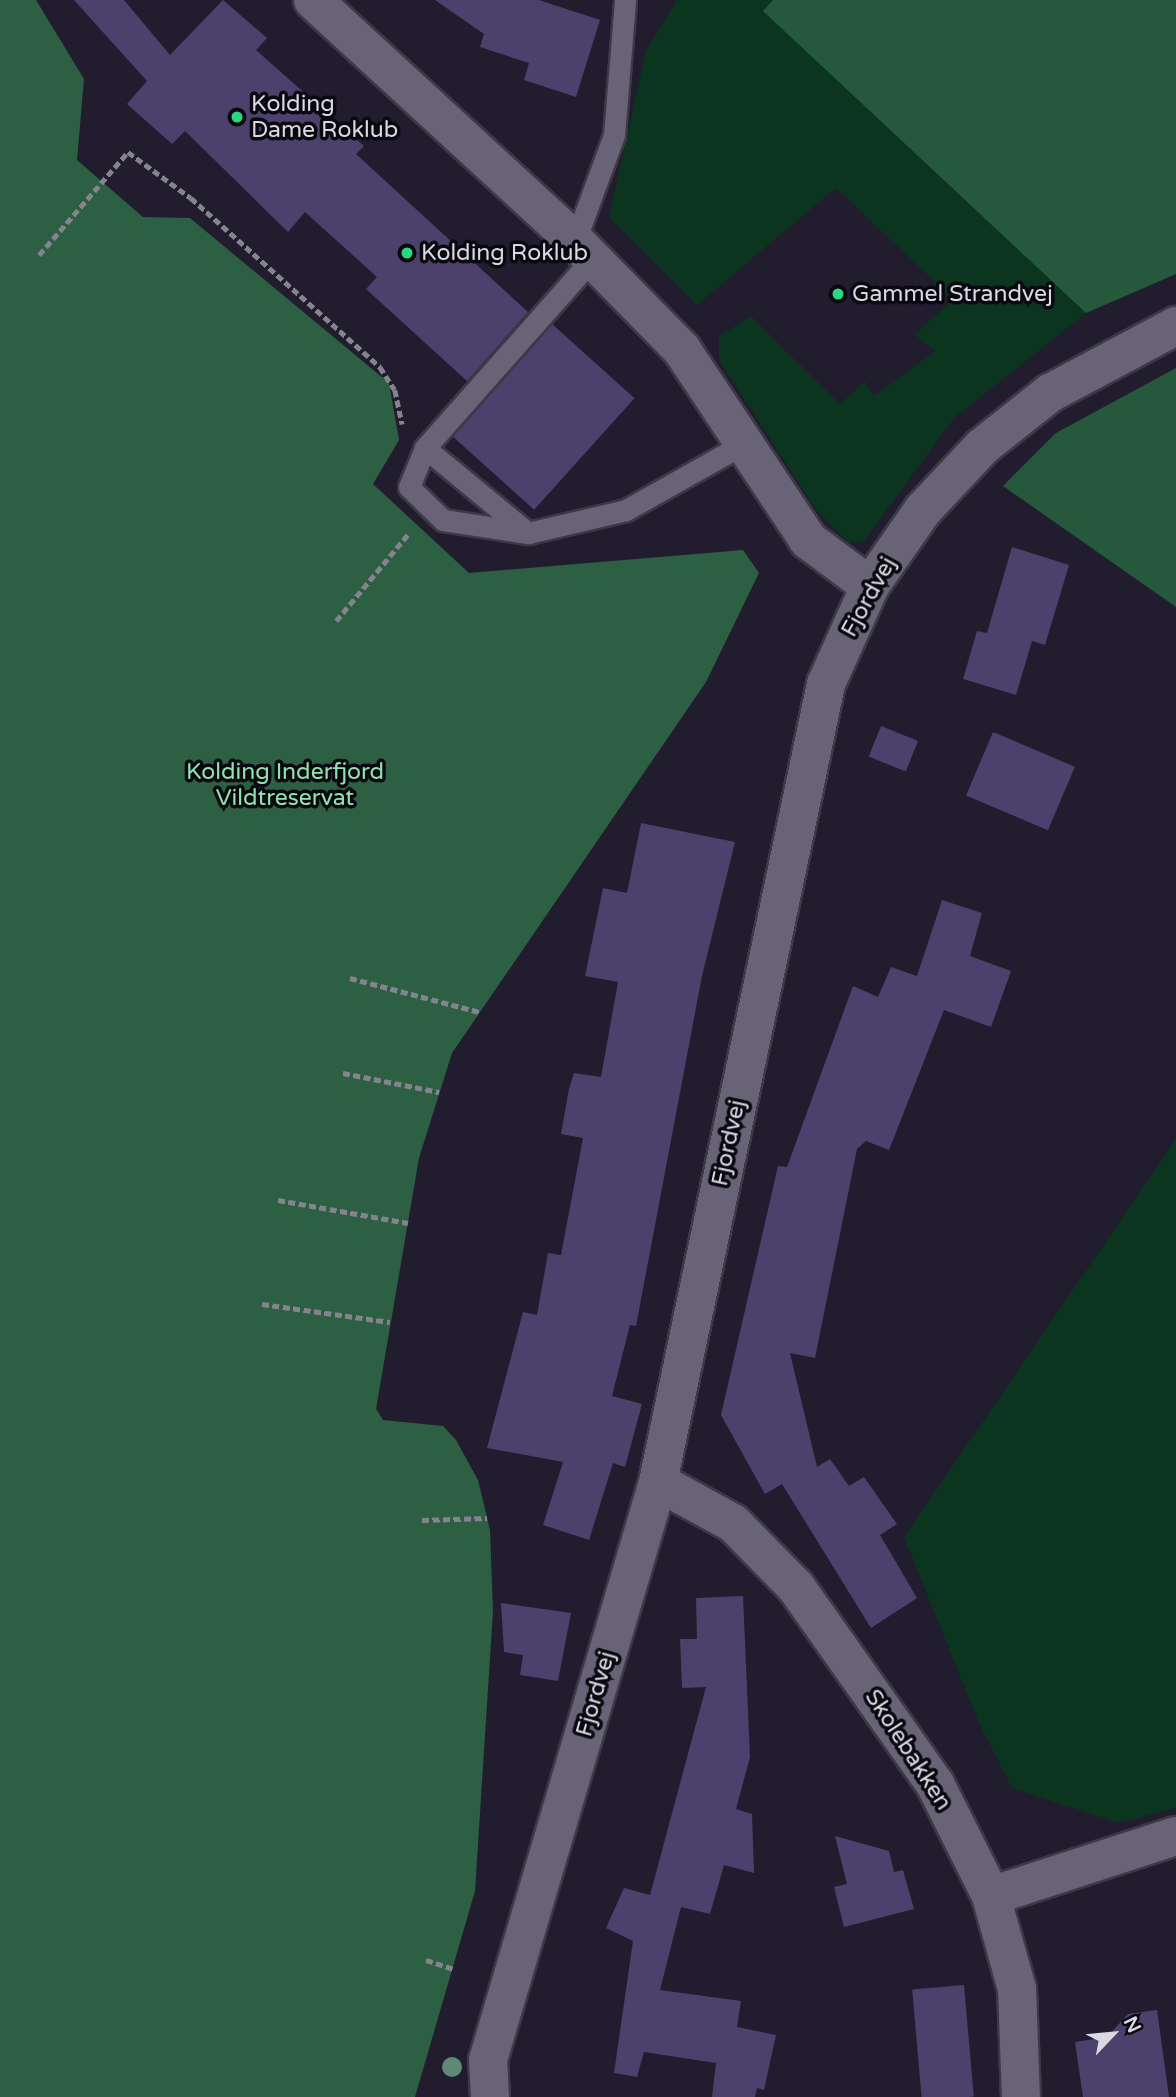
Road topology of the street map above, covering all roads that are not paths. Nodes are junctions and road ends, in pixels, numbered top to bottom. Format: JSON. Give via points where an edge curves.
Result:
{"nodes":[{"id":1,"x":313,"y":0,"type":"edge"},
{"id":2,"x":625,"y":0,"type":"edge"},
{"id":3,"x":584,"y":250,"type":"junction"},
{"id":4,"x":1176,"y":326,"type":"edge"},
{"id":5,"x":743,"y":444,"type":"junction"},
{"id":6,"x":425,"y":447,"type":"junction"},
{"id":7,"x":528,"y":533,"type":"junction"},
{"id":8,"x":870,"y":586,"type":"junction"},
{"id":9,"x":658,"y":1482,"type":"junction"},
{"id":10,"x":1176,"y":1836,"type":"edge"},
{"id":11,"x":991,"y":1896,"type":"junction"},
{"id":12,"x":490,"y":2097,"type":"edge"},
{"id":13,"x":1021,"y":2097,"type":"edge"}],
"edges":[{"from":1,"to":3,"type":"street"},
{"from":2,"to":3,"type":"lane","via":[[614,135]]},
{"from":3,"to":5,"type":"street","via":[[682,350]]},
{"from":3,"to":6,"type":"lane"},
{"from":4,"to":8,"type":"street","name":"Fjordvej","via":[[1050,393],[982,447],[923,510]]},
{"from":5,"to":7,"type":"lane","via":[[626,510]]},
{"from":5,"to":8,"type":"street","via":[[808,540]]},
{"from":6,"to":7,"type":"lane"},
{"from":6,"to":7,"type":"lane","via":[[409,487],[443,520]]},
{"from":8,"to":9,"type":"street","name":"Fjordvej","via":[[826,684],[810,746]]},
{"from":9,"to":11,"type":"street","name":"Skolebakken","via":[[733,1523],[796,1587],[935,1784]]},
{"from":9,"to":12,"type":"street","name":"Fjordvej","via":[[488,2060]]},
{"from":10,"to":11,"type":"street"},
{"from":11,"to":13,"type":"street","name":"Skolebakken","via":[[1017,1989]]}]}
